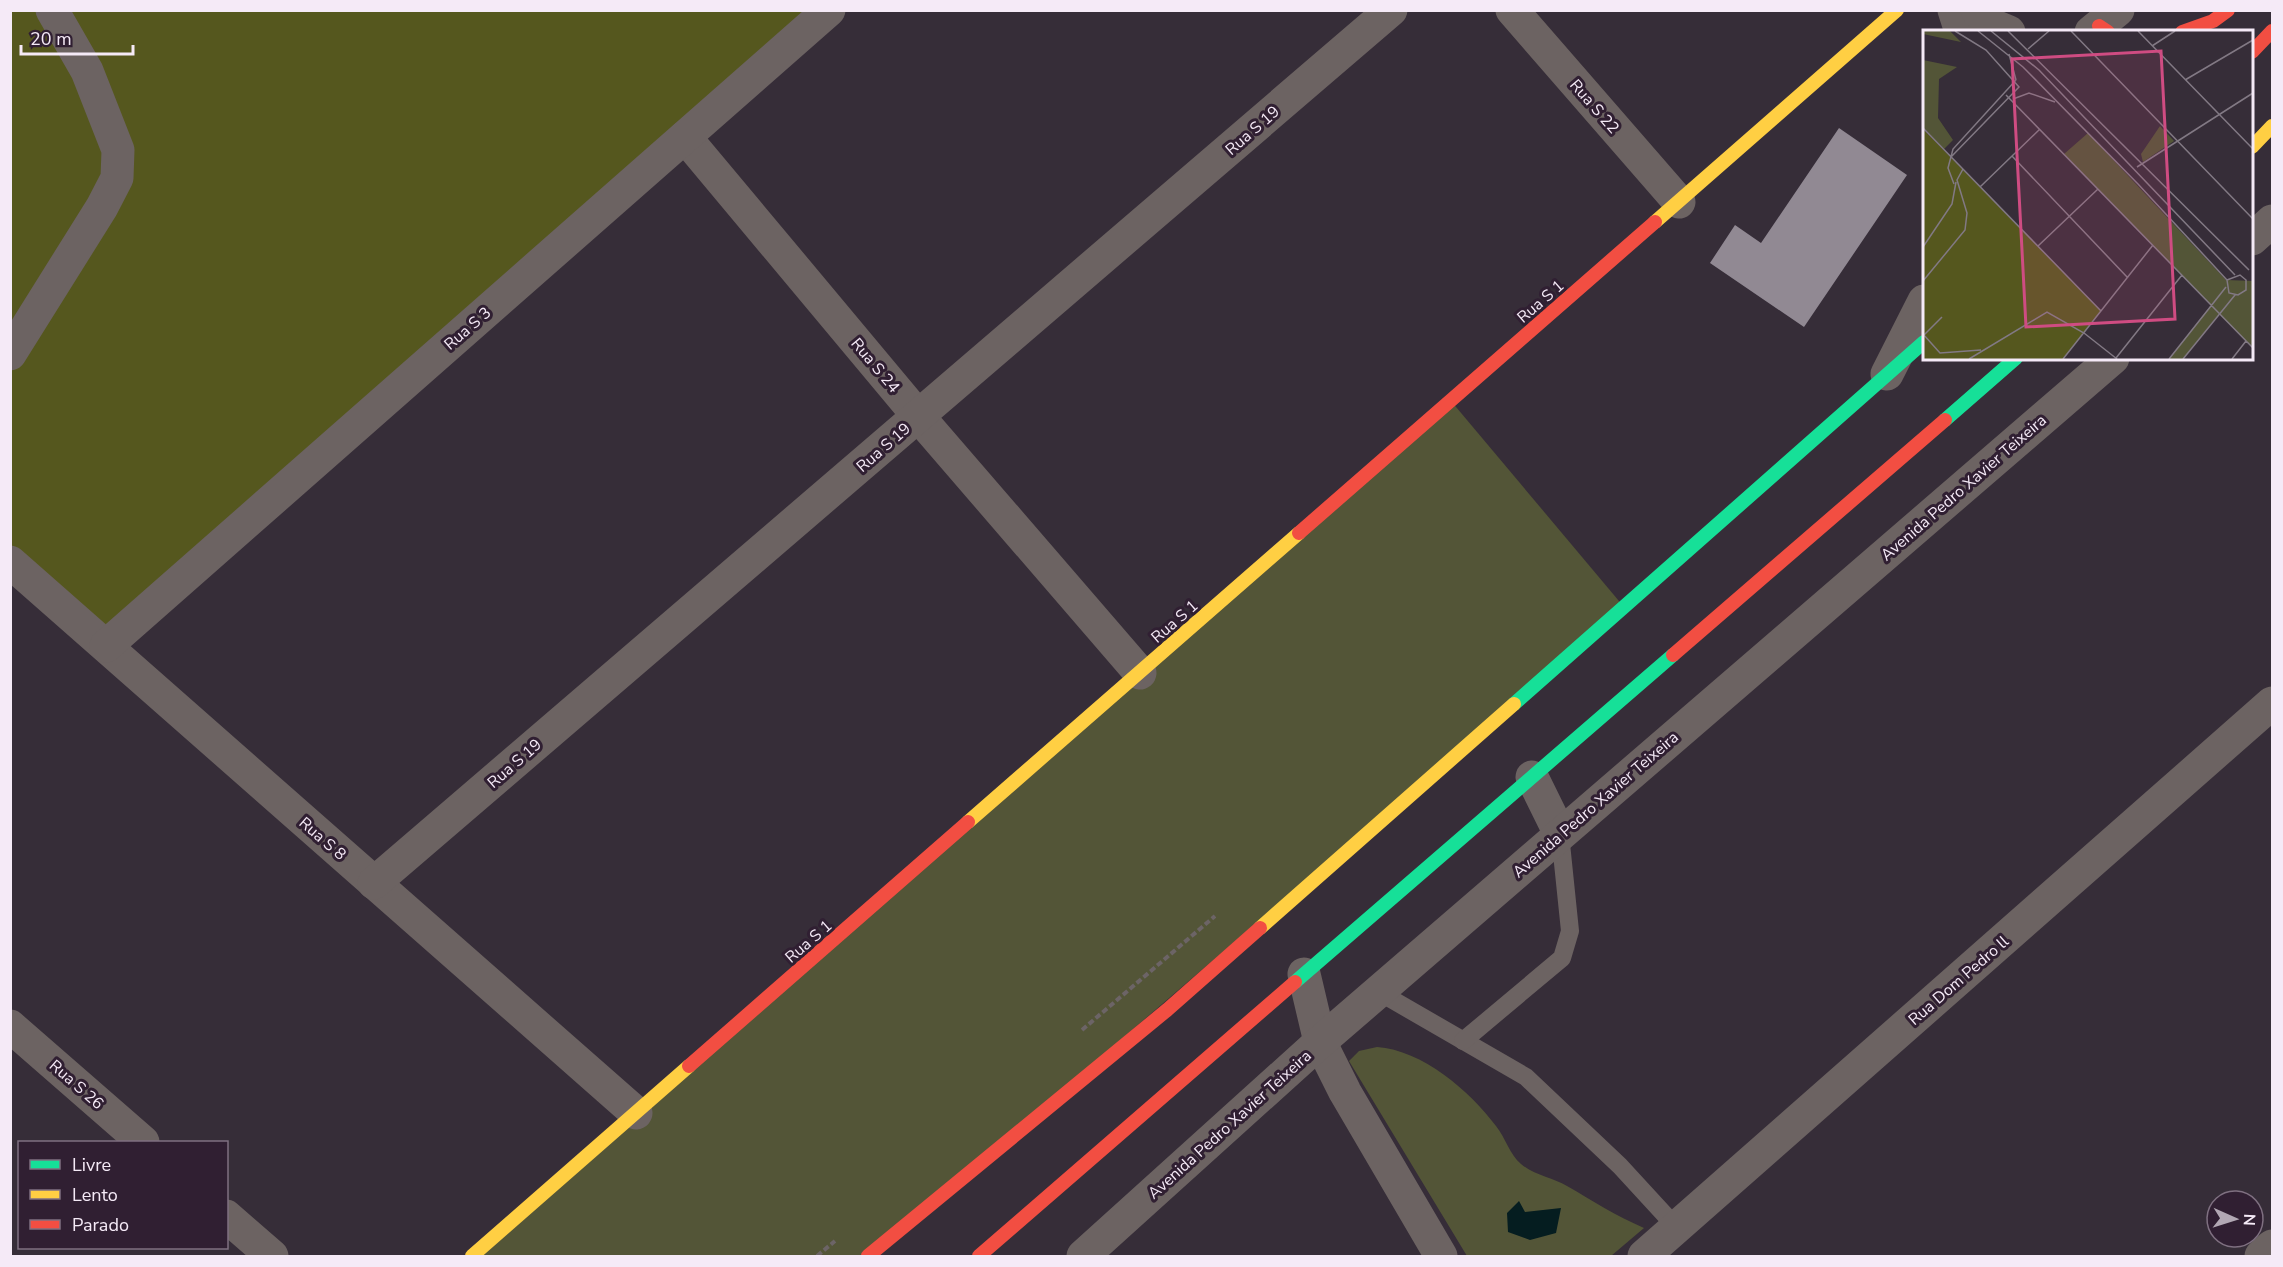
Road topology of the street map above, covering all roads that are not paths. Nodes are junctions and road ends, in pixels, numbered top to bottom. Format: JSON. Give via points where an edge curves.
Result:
{"nodes":[{"id":1,"x":52,"y":10,"type":"edge"},
{"id":2,"x":828,"y":10,"type":"edge"},
{"id":3,"x":1391,"y":10,"type":"edge"},
{"id":4,"x":1512,"y":10,"type":"edge"},
{"id":5,"x":1897,"y":10,"type":"edge"},
{"id":6,"x":1954,"y":10,"type":"edge"},
{"id":7,"x":1977,"y":10,"type":"edge"},
{"id":8,"x":2229,"y":10,"type":"edge"},
{"id":9,"x":1960,"y":30,"type":"edge"},
{"id":10,"x":2004,"y":30,"type":"edge"},
{"id":11,"x":2188,"y":30,"type":"edge"},
{"id":12,"x":2272,"y":31,"type":"edge"},
{"id":13,"x":2253,"y":51,"type":"edge"},
{"id":14,"x":2272,"y":126,"type":"edge"},
{"id":15,"x":684,"y":137,"type":"junction"},
{"id":16,"x":2253,"y":146,"type":"edge"},
{"id":17,"x":1679,"y":202,"type":"junction"},
{"id":18,"x":2272,"y":221,"type":"edge"},
{"id":19,"x":2253,"y":238,"type":"edge"},
{"id":20,"x":1923,"y":303,"type":"edge"},
{"id":21,"x":1923,"y":343,"type":"edge"},
{"id":22,"x":10,"y":354,"type":"edge"},
{"id":23,"x":2014,"y":360,"type":"edge"},
{"id":24,"x":2111,"y":360,"type":"edge"},
{"id":25,"x":1884,"y":378,"type":"junction"},
{"id":26,"x":919,"y":417,"type":"junction"},
{"id":27,"x":10,"y":562,"type":"edge"},
{"id":28,"x":105,"y":646,"type":"junction"},
{"id":29,"x":1140,"y":673,"type":"junction"},
{"id":30,"x":2272,"y":703,"type":"edge"},
{"id":31,"x":1532,"y":777,"type":"junction"},
{"id":32,"x":1560,"y":834,"type":"junction"},
{"id":33,"x":374,"y":883,"type":"junction"},
{"id":34,"x":1304,"y":974,"type":"junction"},
{"id":35,"x":1379,"y":992,"type":"junction"},
{"id":36,"x":10,"y":1026,"type":"edge"},
{"id":37,"x":1463,"y":1041,"type":"junction"},
{"id":38,"x":1320,"y":1042,"type":"junction"},
{"id":39,"x":636,"y":1113,"type":"junction"},
{"id":40,"x":141,"y":1141,"type":"edge"},
{"id":41,"x":228,"y":1218,"type":"edge"},
{"id":42,"x":1677,"y":1228,"type":"junction"},
{"id":43,"x":2272,"y":1246,"type":"edge"},
{"id":44,"x":272,"y":1257,"type":"edge"},
{"id":45,"x":472,"y":1257,"type":"edge"},
{"id":46,"x":868,"y":1257,"type":"edge"},
{"id":47,"x":979,"y":1257,"type":"edge"},
{"id":48,"x":1083,"y":1257,"type":"edge"},
{"id":49,"x":1441,"y":1257,"type":"edge"},
{"id":50,"x":1644,"y":1257,"type":"edge"},
{"id":51,"x":2261,"y":1257,"type":"edge"}],
"edges":[{"from":1,"to":22,"type":"street","via":[[87,71],[118,150],[117,178]]},
{"from":2,"to":15,"type":"street","name":"Rua S 3"},
{"from":3,"to":26,"type":"street","name":"Rua S 19"},
{"from":4,"to":17,"type":"street","name":"Rua S 22"},
{"from":5,"to":17,"type":"main road","name":"Rua S 1"},
{"from":6,"to":9,"type":"street"},
{"from":7,"to":10,"type":"street","via":[[1990,24]]},
{"from":8,"to":11,"type":"main road"},
{"from":12,"to":13,"type":"main road"},
{"from":14,"to":16,"type":"main road"},
{"from":15,"to":26,"type":"street","name":"Rua S 24"},
{"from":15,"to":28,"type":"street","name":"Rua S 3"},
{"from":17,"to":29,"type":"main road","name":"Rua S 1"},
{"from":18,"to":19,"type":"street"},
{"from":20,"to":25,"type":"street"},
{"from":21,"to":25,"type":"main road"},
{"from":23,"to":31,"type":"main road"},
{"from":24,"to":32,"type":"street","name":"Avenida Pedro Xavier Teixeira"},
{"from":25,"to":46,"type":"main road","via":[[1167,1010]]},
{"from":26,"to":29,"type":"street","name":"Rua S 24"},
{"from":26,"to":33,"type":"street","name":"Rua S 19"},
{"from":27,"to":28,"type":"street","name":"Rua S 8"},
{"from":28,"to":33,"type":"street","name":"Rua S 8"},
{"from":29,"to":39,"type":"main road","name":"Rua S 1"},
{"from":30,"to":42,"type":"street","name":"Rua Dom Pedro ll"},
{"from":31,"to":32,"type":"street"},
{"from":31,"to":34,"type":"main road"},
{"from":32,"to":35,"type":"street","name":"Avenida Pedro Xavier Teixeira"},
{"from":32,"to":37,"type":"lane","via":[[1570,931],[1562,958]]},
{"from":33,"to":39,"type":"street","name":"Rua S 8"},
{"from":34,"to":38,"type":"street"},
{"from":34,"to":47,"type":"main road"},
{"from":35,"to":37,"type":"lane"},
{"from":35,"to":38,"type":"street","name":"Avenida Pedro Xavier Teixeira"},
{"from":36,"to":40,"type":"street","name":"Rua S 26"},
{"from":37,"to":42,"type":"lane","via":[[1526,1077],[1620,1166]]},
{"from":38,"to":48,"type":"street","name":"Avenida Pedro Xavier Teixeira"},
{"from":38,"to":49,"type":"street"},
{"from":39,"to":45,"type":"main road","name":"Rua S 1"},
{"from":41,"to":44,"type":"street"},
{"from":42,"to":50,"type":"street","name":"Rua Dom Pedro ll"},
{"from":43,"to":51,"type":"street"}]}
